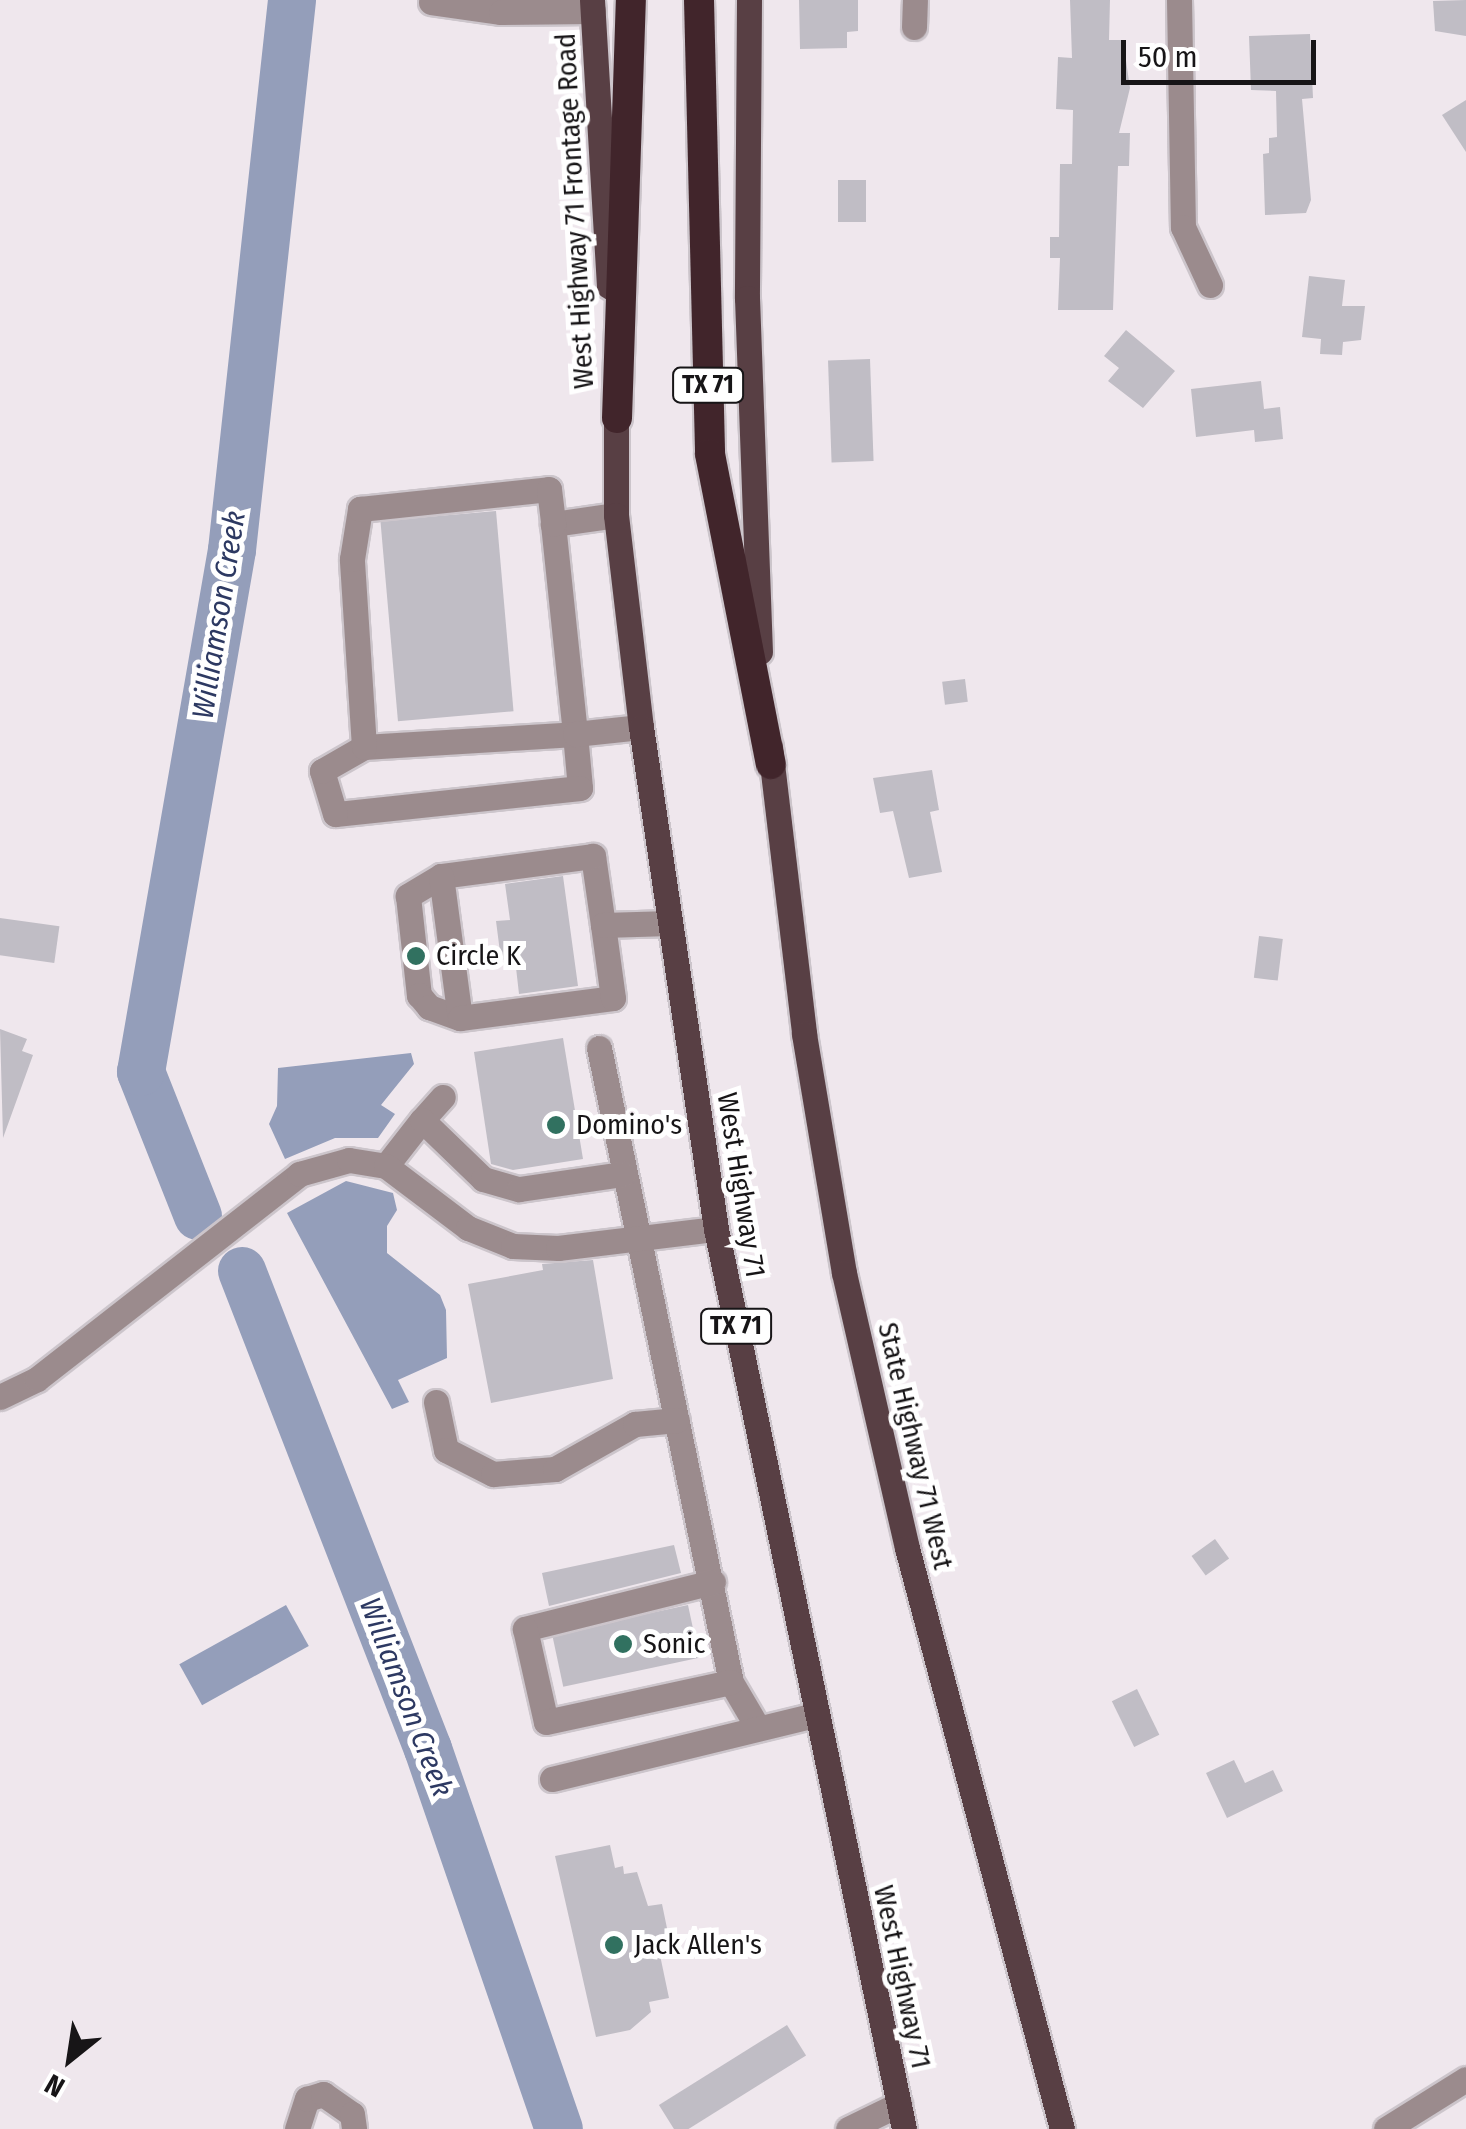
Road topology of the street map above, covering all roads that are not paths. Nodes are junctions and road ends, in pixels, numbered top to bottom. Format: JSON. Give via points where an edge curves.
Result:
{"nodes":[{"id":1,"x":631,"y":0,"type":"edge"},
{"id":2,"x":699,"y":0,"type":"edge"},
{"id":3,"x":749,"y":0,"type":"edge"},
{"id":4,"x":915,"y":0,"type":"edge"},
{"id":5,"x":1179,"y":0,"type":"edge"},
{"id":6,"x":431,"y":2,"type":"edge"},
{"id":7,"x":593,"y":6,"type":"edge"},
{"id":8,"x":914,"y":27,"type":"dead end"},
{"id":9,"x":1210,"y":285,"type":"dead end"},
{"id":10,"x":618,"y":418,"type":"junction"},
{"id":11,"x":616,"y":515,"type":"junction"},
{"id":12,"x":553,"y":524,"type":"junction"},
{"id":13,"x":641,"y":727,"type":"junction"},
{"id":14,"x":576,"y":734,"type":"junction"},
{"id":15,"x":364,"y":747,"type":"junction"},
{"id":16,"x":771,"y":764,"type":"junction"},
{"id":17,"x":441,"y":876,"type":"junction"},
{"id":18,"x":670,"y":924,"type":"junction"},
{"id":19,"x":602,"y":925,"type":"junction"},
{"id":20,"x":460,"y":1018,"type":"junction"},
{"id":21,"x":599,"y":1048,"type":"dead end"},
{"id":22,"x":443,"y":1097,"type":"dead end"},
{"id":23,"x":422,"y":1120,"type":"junction"},
{"id":24,"x":386,"y":1166,"type":"junction"},
{"id":25,"x":623,"y":1174,"type":"junction"},
{"id":26,"x":716,"y":1230,"type":"junction"},
{"id":27,"x":636,"y":1241,"type":"junction"},
{"id":28,"x":0,"y":1397,"type":"edge"},
{"id":29,"x":436,"y":1402,"type":"dead end"},
{"id":30,"x":676,"y":1420,"type":"junction"},
{"id":31,"x":713,"y":1582,"type":"junction"},
{"id":32,"x":732,"y":1682,"type":"junction"},
{"id":33,"x":814,"y":1715,"type":"junction"},
{"id":34,"x":758,"y":1728,"type":"junction"},
{"id":35,"x":552,"y":1779,"type":"dead end"},
{"id":36,"x":1466,"y":2080,"type":"edge"},
{"id":37,"x":901,"y":2117,"type":"edge"},
{"id":38,"x":297,"y":2129,"type":"edge"},
{"id":39,"x":354,"y":2129,"type":"edge"},
{"id":40,"x":848,"y":2129,"type":"edge"},
{"id":41,"x":1062,"y":2129,"type":"edge"},
{"id":42,"x":1386,"y":2129,"type":"edge"}],
"edges":[{"from":1,"to":10,"type":"highway","number":"TX 71"},
{"from":2,"to":16,"type":"highway","number":"TX 71","via":[[710,454]]},
{"from":3,"to":16,"type":"main road","name":"State Highway 71 West","via":[[748,318],[758,631]]},
{"from":4,"to":8,"type":"street"},
{"from":5,"to":9,"type":"street","via":[[1183,227]]},
{"from":6,"to":7,"type":"street","via":[[500,12]]},
{"from":7,"to":10,"type":"main road","name":"West Highway 71 Frontage Road","number":"TX 71"},
{"from":10,"to":11,"type":"main road","name":"West Highway 71","number":"TX 71"},
{"from":11,"to":12,"type":"street"},
{"from":11,"to":13,"type":"main road","name":"West Highway 71","number":"TX 71"},
{"from":12,"to":14,"type":"street"},
{"from":12,"to":15,"type":"street","via":[[549,489],[360,509],[352,560]]},
{"from":13,"to":14,"type":"street"},
{"from":13,"to":18,"type":"main road","name":"West Highway 71","number":"TX 71"},
{"from":14,"to":15,"type":"street"},
{"from":14,"to":15,"type":"street","via":[[580,788],[335,814],[322,770]]},
{"from":16,"to":41,"type":"main road","name":"State Highway 71 West","via":[[804,1034],[844,1272],[906,1548]]},
{"from":17,"to":19,"type":"street","via":[[594,856]]},
{"from":17,"to":20,"type":"street"},
{"from":17,"to":20,"type":"street","via":[[408,896],[419,994],[429,1007]]},
{"from":18,"to":19,"type":"street"},
{"from":18,"to":26,"type":"main road","name":"West Highway 71","number":"TX 71"},
{"from":19,"to":20,"type":"street","via":[[612,998]]},
{"from":21,"to":25,"type":"street"},
{"from":22,"to":23,"type":"street"},
{"from":23,"to":24,"type":"street"},
{"from":23,"to":25,"type":"street","via":[[483,1179],[519,1189]]},
{"from":24,"to":27,"type":"street","via":[[468,1228],[514,1246]]},
{"from":24,"to":28,"type":"street","via":[[349,1160],[299,1174],[36,1379]]},
{"from":25,"to":27,"type":"street"},
{"from":26,"to":27,"type":"street"},
{"from":26,"to":33,"type":"main road","name":"West Highway 71","number":"TX 71"},
{"from":27,"to":30,"type":"street"},
{"from":29,"to":30,"type":"street","via":[[446,1450],[493,1474],[555,1469],[635,1424]]},
{"from":30,"to":31,"type":"street"},
{"from":31,"to":32,"type":"street"},
{"from":31,"to":32,"type":"street","via":[[524,1629],[546,1722]]},
{"from":32,"to":34,"type":"street"},
{"from":33,"to":34,"type":"street"},
{"from":33,"to":37,"type":"main road","name":"West Highway 71","number":"TX 71"},
{"from":34,"to":35,"type":"street"},
{"from":36,"to":42,"type":"street"},
{"from":37,"to":40,"type":"street"},
{"from":38,"to":39,"type":"street","via":[[307,2100],[323,2094],[352,2114]]}]}
